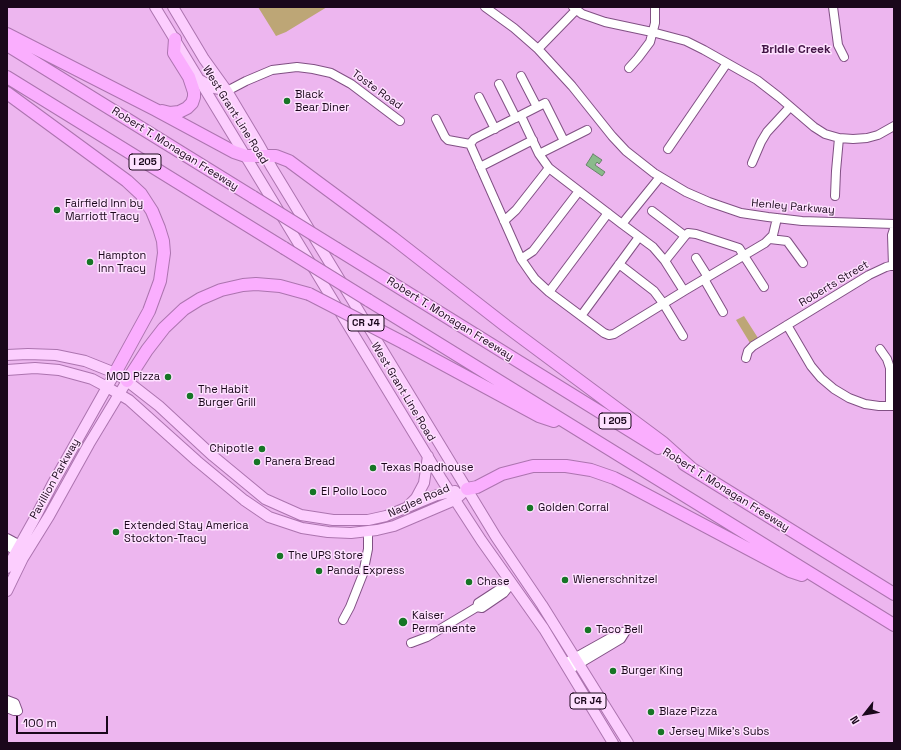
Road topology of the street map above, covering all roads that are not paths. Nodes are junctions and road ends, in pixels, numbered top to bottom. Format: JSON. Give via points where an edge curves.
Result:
{"nodes":[{"id":1,"x":155,"y":7,"type":"edge"},
{"id":2,"x":173,"y":7,"type":"edge"},
{"id":3,"x":485,"y":7,"type":"edge"},
{"id":4,"x":655,"y":7,"type":"edge"},
{"id":5,"x":832,"y":7,"type":"edge"},
{"id":6,"x":575,"y":8,"type":"edge"},
{"id":7,"x":652,"y":32,"type":"junction"},
{"id":8,"x":7,"y":34,"type":"edge"},
{"id":9,"x":175,"y":39,"type":"junction"},
{"id":10,"x":7,"y":45,"type":"edge"},
{"id":11,"x":538,"y":49,"type":"junction"},
{"id":12,"x":844,"y":57,"type":"dead end"},
{"id":13,"x":727,"y":64,"type":"junction"},
{"id":14,"x":629,"y":68,"type":"dead end"},
{"id":15,"x":521,"y":76,"type":"dead end"},
{"id":16,"x":7,"y":77,"type":"edge"},
{"id":17,"x":200,"y":80,"type":"junction"},
{"id":18,"x":499,"y":84,"type":"dead end"},
{"id":19,"x":227,"y":91,"type":"junction"},
{"id":20,"x":7,"y":93,"type":"edge"},
{"id":21,"x":479,"y":97,"type":"dead end"},
{"id":22,"x":537,"y":107,"type":"junction"},
{"id":23,"x":790,"y":107,"type":"junction"},
{"id":24,"x":156,"y":110,"type":"junction"},
{"id":25,"x":518,"y":117,"type":"junction"},
{"id":26,"x":436,"y":119,"type":"dead end"},
{"id":27,"x":400,"y":120,"type":"dead end"},
{"id":28,"x":894,"y":126,"type":"edge"},
{"id":29,"x":495,"y":129,"type":"junction"},
{"id":30,"x":587,"y":130,"type":"dead end"},
{"id":31,"x":839,"y":138,"type":"junction"},
{"id":32,"x":532,"y":140,"type":"junction"},
{"id":33,"x":564,"y":141,"type":"junction"},
{"id":34,"x":470,"y":144,"type":"junction"},
{"id":35,"x":668,"y":149,"type":"dead end"},
{"id":36,"x":539,"y":154,"type":"junction"},
{"id":37,"x":246,"y":156,"type":"junction"},
{"id":38,"x":265,"y":156,"type":"junction"},
{"id":39,"x":752,"y":162,"type":"dead end"},
{"id":40,"x":480,"y":168,"type":"junction"},
{"id":41,"x":548,"y":168,"type":"junction"},
{"id":42,"x":660,"y":177,"type":"junction"},
{"id":43,"x":579,"y":191,"type":"junction"},
{"id":44,"x":835,"y":196,"type":"dead end"},
{"id":45,"x":652,"y":211,"type":"dead end"},
{"id":46,"x":608,"y":213,"type":"junction"},
{"id":47,"x":777,"y":218,"type":"junction"},
{"id":48,"x":504,"y":221,"type":"junction"},
{"id":49,"x":622,"y":224,"type":"junction"},
{"id":50,"x":894,"y":224,"type":"edge"},
{"id":51,"x":894,"y":229,"type":"edge"},
{"id":52,"x":685,"y":236,"type":"junction"},
{"id":53,"x":640,"y":237,"type":"junction"},
{"id":54,"x":770,"y":239,"type":"junction"},
{"id":55,"x":745,"y":255,"type":"junction"},
{"id":56,"x":520,"y":258,"type":"junction"},
{"id":57,"x":696,"y":258,"type":"dead end"},
{"id":58,"x":665,"y":261,"type":"junction"},
{"id":59,"x":803,"y":263,"type":"dead end"},
{"id":60,"x":620,"y":264,"type":"junction"},
{"id":61,"x":893,"y":266,"type":"edge"},
{"id":62,"x":706,"y":278,"type":"junction"},
{"id":63,"x":764,"y":287,"type":"dead end"},
{"id":64,"x":684,"y":291,"type":"junction"},
{"id":65,"x":549,"y":292,"type":"junction"},
{"id":66,"x":663,"y":304,"type":"junction"},
{"id":67,"x":723,"y":312,"type":"dead end"},
{"id":68,"x":581,"y":316,"type":"junction"},
{"id":69,"x":787,"y":325,"type":"junction"},
{"id":70,"x":683,"y":336,"type":"dead end"},
{"id":71,"x":880,"y":349,"type":"dead end"},
{"id":72,"x":7,"y":355,"type":"edge"},
{"id":73,"x":746,"y":358,"type":"dead end"},
{"id":74,"x":7,"y":370,"type":"edge"},
{"id":75,"x":115,"y":374,"type":"junction"},
{"id":76,"x":127,"y":381,"type":"junction"},
{"id":77,"x":108,"y":387,"type":"junction"},
{"id":78,"x":119,"y":393,"type":"junction"},
{"id":79,"x":892,"y":406,"type":"edge"},
{"id":80,"x":576,"y":428,"type":"junction"},
{"id":81,"x":428,"y":456,"type":"junction"},
{"id":82,"x":691,"y":468,"type":"junction"},
{"id":83,"x":467,"y":489,"type":"junction"},
{"id":84,"x":452,"y":496,"type":"junction"},
{"id":85,"x":406,"y":508,"type":"junction"},
{"id":86,"x":368,"y":531,"type":"junction"},
{"id":87,"x":7,"y":538,"type":"edge"},
{"id":88,"x":7,"y":546,"type":"edge"},
{"id":89,"x":18,"y":548,"type":"junction"},
{"id":90,"x":7,"y":568,"type":"edge"},
{"id":91,"x":512,"y":583,"type":"junction"},
{"id":92,"x":828,"y":584,"type":"junction"},
{"id":93,"x":7,"y":591,"type":"edge"},
{"id":94,"x":894,"y":594,"type":"edge"},
{"id":95,"x":343,"y":620,"type":"dead end"},
{"id":96,"x":894,"y":625,"type":"edge"},
{"id":97,"x":411,"y":643,"type":"dead end"},
{"id":98,"x":577,"y":660,"type":"junction"},
{"id":99,"x":567,"y":667,"type":"junction"},
{"id":100,"x":7,"y":700,"type":"edge"},
{"id":101,"x":7,"y":708,"type":"edge"},
{"id":102,"x":613,"y":743,"type":"edge"},
{"id":103,"x":628,"y":743,"type":"edge"}],
"edges":[{"from":1,"to":9,"type":"main road","name":"West Grant Line Road","number":"CR J4"},
{"from":2,"to":19,"type":"main road","name":"West Grant Line Road","number":"CR J4","via":[[204,59]]},
{"from":3,"to":11,"type":"street","name":"Henley Parkway"},
{"from":4,"to":7,"type":"street"},
{"from":5,"to":12,"type":"street","via":[[838,45]]},
{"from":6,"to":7,"type":"street","via":[[582,14],[604,22]]},
{"from":6,"to":11,"type":"street"},
{"from":7,"to":13,"type":"street","via":[[686,42]]},
{"from":7,"to":14,"type":"street","via":[[650,42]]},
{"from":8,"to":24,"type":"highway"},
{"from":9,"to":17,"type":"main road","name":"West Grant Line Road","number":"CR J4"},
{"from":9,"to":24,"type":"highway","via":[[174,53],[189,77],[194,97],[192,103],[179,112]]},
{"from":10,"to":82,"type":"highway","name":"Robert T. Monagan Freeway","number":"I 205","bridge":true},
{"from":11,"to":42,"type":"street","name":"Henley Parkway","via":[[612,136],[639,162]]},
{"from":13,"to":23,"type":"street","via":[[757,80]]},
{"from":13,"to":35,"type":"street"},
{"from":15,"to":22,"type":"street"},
{"from":16,"to":80,"type":"highway","number":"I 205","bridge":true},
{"from":17,"to":19,"type":"main road","via":[[214,88]]},
{"from":17,"to":37,"type":"main road","name":"West Grant Line Road","number":"CR J4"},
{"from":18,"to":25,"type":"street"},
{"from":19,"to":27,"type":"street","name":"Toste Road","via":[[272,70],[298,67],[313,69],[331,73],[352,84]]},
{"from":19,"to":38,"type":"main road","name":"West Grant Line Road","number":"CR J4"},
{"from":20,"to":75,"type":"highway","via":[[127,181],[141,194],[159,228],[164,253],[160,281],[149,311]]},
{"from":21,"to":29,"type":"street"},
{"from":22,"to":25,"type":"street"},
{"from":22,"to":33,"type":"street","via":[[545,103]]},
{"from":23,"to":31,"type":"street","via":[[825,134]]},
{"from":23,"to":39,"type":"street","via":[[767,132]]},
{"from":24,"to":37,"type":"highway"},
{"from":25,"to":29,"type":"street"},
{"from":25,"to":32,"type":"street"},
{"from":26,"to":34,"type":"street","via":[[448,140]]},
{"from":28,"to":31,"type":"street","via":[[867,138]]},
{"from":29,"to":34,"type":"street","via":[[474,139]]},
{"from":30,"to":33,"type":"street"},
{"from":31,"to":44,"type":"street"},
{"from":32,"to":36,"type":"street"},
{"from":32,"to":40,"type":"street"},
{"from":33,"to":36,"type":"street"},
{"from":34,"to":40,"type":"street"},
{"from":36,"to":41,"type":"street"},
{"from":37,"to":38,"type":"highway"},
{"from":37,"to":81,"type":"main road","name":"West Grant Line Road","number":"CR J4"},
{"from":38,"to":82,"type":"highway","via":[[276,156],[296,165],[662,442]]},
{"from":38,"to":83,"type":"main road","name":"West Grant Line Road","number":"CR J4"},
{"from":40,"to":48,"type":"street"},
{"from":41,"to":43,"type":"street"},
{"from":41,"to":48,"type":"street","via":[[516,210]]},
{"from":42,"to":47,"type":"street","name":"Henley Parkway","via":[[709,202],[741,213]]},
{"from":42,"to":49,"type":"street"},
{"from":43,"to":46,"type":"street"},
{"from":43,"to":56,"type":"street","via":[[533,251]]},
{"from":45,"to":52,"type":"street"},
{"from":46,"to":49,"type":"street"},
{"from":46,"to":65,"type":"street"},
{"from":47,"to":50,"type":"street","name":"Henley Parkway"},
{"from":47,"to":54,"type":"street"},
{"from":48,"to":56,"type":"street"},
{"from":49,"to":53,"type":"street"},
{"from":51,"to":61,"type":"street"},
{"from":52,"to":55,"type":"street","via":[[688,233],[696,234],[739,248]]},
{"from":52,"to":58,"type":"street"},
{"from":53,"to":58,"type":"street"},
{"from":53,"to":60,"type":"street"},
{"from":54,"to":55,"type":"street"},
{"from":54,"to":59,"type":"street","via":[[787,241]]},
{"from":55,"to":62,"type":"street"},
{"from":55,"to":63,"type":"street"},
{"from":56,"to":65,"type":"street","via":[[535,279]]},
{"from":57,"to":62,"type":"street"},
{"from":58,"to":64,"type":"street"},
{"from":60,"to":66,"type":"street","via":[[654,291]]},
{"from":60,"to":68,"type":"street"},
{"from":61,"to":69,"type":"street","name":"Roberts Street","via":[[869,275]]},
{"from":62,"to":64,"type":"street"},
{"from":62,"to":67,"type":"street"},
{"from":64,"to":66,"type":"street"},
{"from":65,"to":68,"type":"street"},
{"from":66,"to":68,"type":"street","via":[[609,335]]},
{"from":66,"to":70,"type":"street"},
{"from":69,"to":73,"type":"street","name":"Roberts Street","via":[[753,346]]},
{"from":69,"to":79,"type":"street","via":[[811,366],[834,389],[865,404]]},
{"from":71,"to":79,"type":"street","via":[[890,368]]},
{"from":72,"to":75,"type":"main road","name":"Naglee Road","via":[[56,355],[85,360]]},
{"from":74,"to":77,"type":"main road","name":"Naglee Road","via":[[59,370],[92,379]]},
{"from":75,"to":76,"type":"main road","name":"Naglee Road"},
{"from":75,"to":77,"type":"main road","name":"Pavillion Parkway"},
{"from":76,"to":78,"type":"main road","name":"Pavillion Parkway"},
{"from":76,"to":80,"type":"highway","bridge":true,"via":[[164,328],[200,298],[243,285],[280,286],[309,294],[539,416]]},
{"from":76,"to":85,"type":"main road","name":"Naglee Road","via":[[159,406],[244,483],[276,505],[301,515],[339,521],[368,520]]},
{"from":77,"to":78,"type":"main road","name":"Naglee Road"},
{"from":77,"to":89,"type":"main road","name":"Pavillion Parkway"},
{"from":78,"to":86,"type":"main road","name":"Naglee Road","via":[[244,500],[269,517],[302,528],[328,532]]},
{"from":78,"to":93,"type":"main road","name":"Pavillion Parkway","via":[[23,558]]},
{"from":80,"to":92,"type":"highway","number":"I 205"},
{"from":81,"to":84,"type":"main road","name":"West Grant Line Road","number":"CR J4"},
{"from":81,"to":85,"type":"main road","via":[[424,483],[416,498]]},
{"from":82,"to":94,"type":"highway","name":"Robert T. Monagan Freeway","number":"I 205"},
{"from":83,"to":84,"type":"main road","name":"Naglee Road"},
{"from":83,"to":92,"type":"highway","via":[[477,487],[502,474],[533,466],[566,466],[591,470],[626,484],[790,571]]},
{"from":83,"to":98,"type":"main road","name":"West Grant Line Road","number":"CR J4"},
{"from":84,"to":85,"type":"main road","name":"Naglee Road","via":[[437,495]]},
{"from":84,"to":86,"type":"main road","name":"Naglee Road","via":[[394,526]]},
{"from":84,"to":91,"type":"main road","name":"West Grant Line Road","number":"CR J4"},
{"from":86,"to":95,"type":"street","via":[[368,549],[363,574]]},
{"from":87,"to":89,"type":"street"},
{"from":88,"to":89,"type":"street"},
{"from":89,"to":90,"type":"main road","name":"Pavillion Parkway"},
{"from":91,"to":97,"type":"street","via":[[504,593],[482,608],[477,608],[427,637]]},
{"from":91,"to":99,"type":"main road","name":"West Grant Line Road","number":"CR J4"},
{"from":92,"to":96,"type":"highway","number":"I 205"},
{"from":98,"to":98,"type":"street","via":[[621,639],[626,631],[617,634]]},
{"from":98,"to":99,"type":"street"},
{"from":98,"to":103,"type":"main road","name":"West Grant Line Road","number":"CR J4"},
{"from":99,"to":102,"type":"main road","name":"West Grant Line Road","number":"CR J4"},
{"from":100,"to":101,"type":"street","via":[[15,703],[18,711]]}]}
